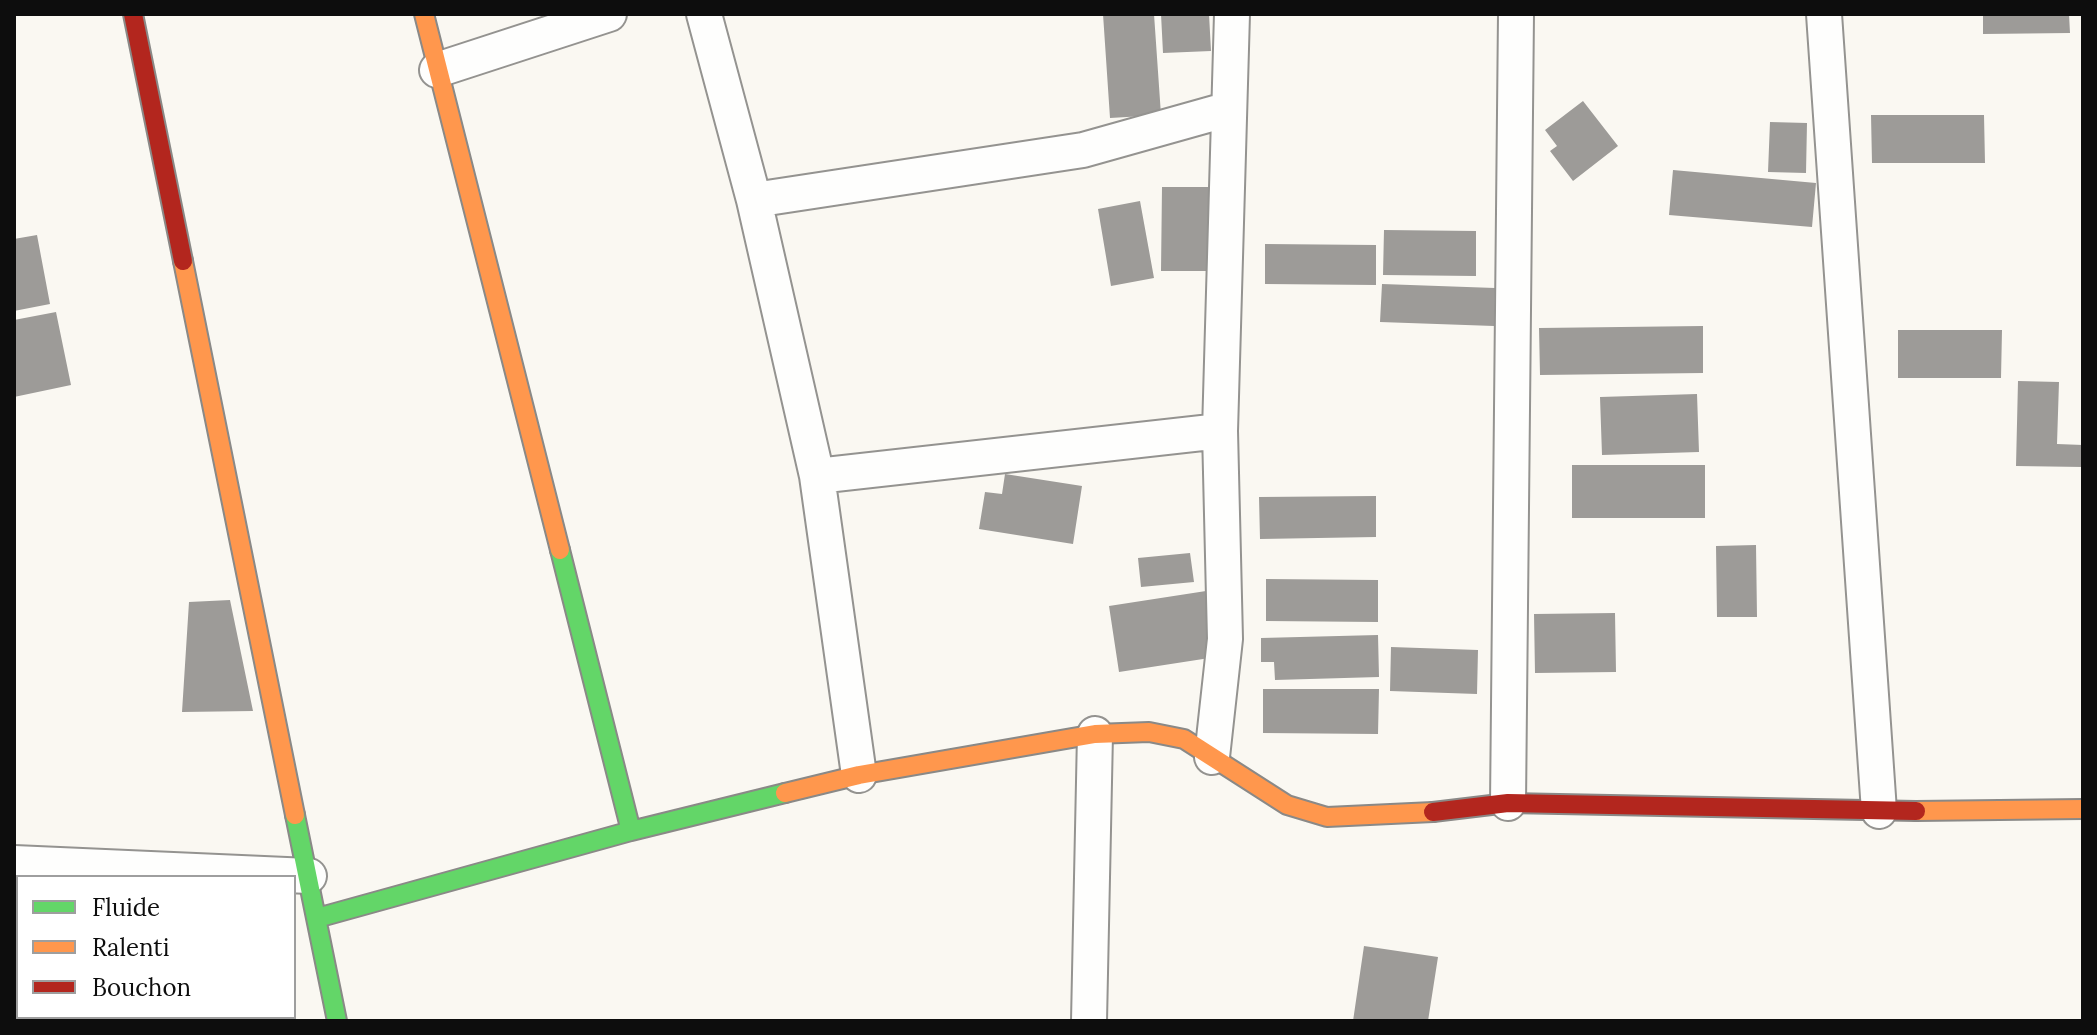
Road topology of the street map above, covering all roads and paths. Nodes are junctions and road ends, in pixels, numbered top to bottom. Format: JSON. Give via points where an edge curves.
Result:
{"nodes":[{"id":1,"x":133,"y":14,"type":"edge"},
{"id":2,"x":424,"y":14,"type":"edge"},
{"id":3,"x":609,"y":14,"type":"edge"},
{"id":4,"x":704,"y":14,"type":"edge"},
{"id":5,"x":1232,"y":14,"type":"edge"},
{"id":6,"x":1516,"y":14,"type":"edge"},
{"id":7,"x":1824,"y":14,"type":"edge"},
{"id":8,"x":437,"y":70,"type":"junction"},
{"id":9,"x":1229,"y":109,"type":"junction"},
{"id":10,"x":754,"y":200,"type":"junction"},
{"id":11,"x":1220,"y":431,"type":"junction"},
{"id":12,"x":817,"y":476,"type":"junction"},
{"id":13,"x":1095,"y":734,"type":"junction"},
{"id":14,"x":1212,"y":757,"type":"junction"},
{"id":15,"x":859,"y":775,"type":"junction"},
{"id":16,"x":1508,"y":803,"type":"junction"},
{"id":17,"x":2083,"y":809,"type":"edge"},
{"id":18,"x":1879,"y":811,"type":"junction"},
{"id":19,"x":631,"y":831,"type":"junction"},
{"id":20,"x":14,"y":863,"type":"edge"},
{"id":21,"x":286,"y":875,"type":"edge"},
{"id":22,"x":296,"y":875,"type":"edge"},
{"id":23,"x":309,"y":876,"type":"junction"},
{"id":24,"x":317,"y":918,"type":"junction"},
{"id":25,"x":337,"y":1021,"type":"edge"},
{"id":26,"x":1089,"y":1021,"type":"edge"}],
"edges":[{"from":1,"to":23,"type":"street"},
{"from":2,"to":8,"type":"street"},
{"from":3,"to":8,"type":"street"},
{"from":4,"to":10,"type":"street"},
{"from":5,"to":9,"type":"street"},
{"from":6,"to":16,"type":"street"},
{"from":7,"to":18,"type":"street"},
{"from":8,"to":19,"type":"street"},
{"from":9,"to":10,"type":"street","via":[[1083,150]]},
{"from":9,"to":11,"type":"street"},
{"from":10,"to":12,"type":"street"},
{"from":11,"to":12,"type":"street"},
{"from":11,"to":14,"type":"street","via":[[1225,639]]},
{"from":12,"to":15,"type":"street"},
{"from":13,"to":14,"type":"street","via":[[1172,736]]},
{"from":13,"to":15,"type":"street"},
{"from":13,"to":26,"type":"street"},
{"from":14,"to":16,"type":"street","via":[[1287,805],[1327,817],[1401,816]]},
{"from":15,"to":19,"type":"street"},
{"from":16,"to":18,"type":"street"},
{"from":17,"to":18,"type":"street"},
{"from":19,"to":24,"type":"street"},
{"from":20,"to":21,"type":"street"},
{"from":22,"to":23,"type":"street"},
{"from":23,"to":24,"type":"street"},
{"from":24,"to":25,"type":"street"}]}
